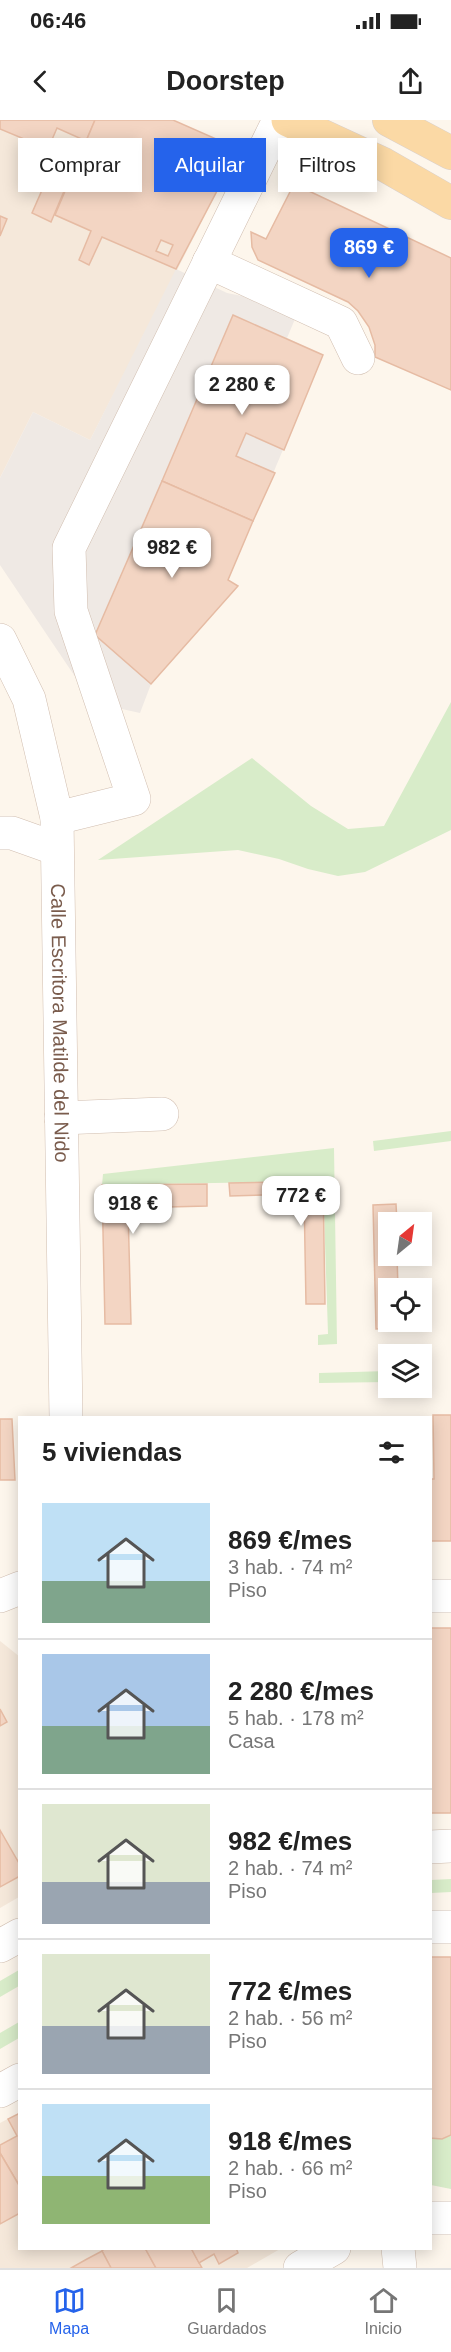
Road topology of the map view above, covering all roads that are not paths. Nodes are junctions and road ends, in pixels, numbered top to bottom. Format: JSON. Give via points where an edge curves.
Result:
{"nodes":[{"id":1,"x":279,"y":120,"type":"edge"},
{"id":2,"x":288,"y":120,"type":"edge"},
{"id":3,"x":389,"y":120,"type":"edge"},
{"id":4,"x":451,"y":153,"type":"edge"},
{"id":5,"x":451,"y":203,"type":"edge"},
{"id":6,"x":209,"y":262,"type":"junction"},
{"id":7,"x":358,"y":358,"type":"dead end"},
{"id":8,"x":0,"y":640,"type":"edge"},
{"id":9,"x":0,"y":833,"type":"edge"},
{"id":10,"x":57,"y":833,"type":"junction"},
{"id":11,"x":162,"y":1114,"type":"dead end"},
{"id":12,"x":61,"y":1118,"type":"junction"},
{"id":13,"x":66,"y":1416,"type":"edge"},
{"id":14,"x":18,"y":1572,"type":"edge"},
{"id":15,"x":0,"y":1575,"type":"edge"},
{"id":16,"x":18,"y":1589,"type":"edge"},
{"id":17,"x":0,"y":1596,"type":"edge"},
{"id":18,"x":432,"y":1596,"type":"edge"},
{"id":19,"x":451,"y":1596,"type":"edge"},
{"id":20,"x":451,"y":1846,"type":"edge"},
{"id":21,"x":432,"y":1847,"type":"edge"},
{"id":22,"x":432,"y":1927,"type":"edge"},
{"id":23,"x":451,"y":1927,"type":"edge"},
{"id":24,"x":18,"y":1936,"type":"edge"},
{"id":25,"x":0,"y":1946,"type":"edge"},
{"id":26,"x":18,"y":2081,"type":"edge"},
{"id":27,"x":0,"y":2091,"type":"edge"},
{"id":28,"x":432,"y":2218,"type":"edge"},
{"id":29,"x":451,"y":2218,"type":"edge"},
{"id":30,"x":331,"y":2250,"type":"edge"},
{"id":31,"x":398,"y":2250,"type":"edge"},
{"id":32,"x":300,"y":2268,"type":"edge"},
{"id":33,"x":400,"y":2268,"type":"edge"}],
"edges":[{"from":1,"to":6,"type":"street"},
{"from":2,"to":5,"type":"main road","via":[[383,164]]},
{"from":3,"to":4,"type":"main road"},
{"from":6,"to":7,"type":"street","via":[[341,323]]},
{"from":6,"to":10,"type":"street","via":[[69,548],[71,611],[134,799]]},
{"from":8,"to":10,"type":"street","name":"Calle Escritora Matilde del Nido","via":[[29,699]]},
{"from":9,"to":10,"type":"street"},
{"from":10,"to":12,"type":"street","name":"Calle Escritora Matilde del Nido"},
{"from":11,"to":12,"type":"street"},
{"from":12,"to":13,"type":"street","name":"Calle Escritora Matilde del Nido"},
{"from":14,"to":15,"type":"street"},
{"from":16,"to":17,"type":"street"},
{"from":18,"to":19,"type":"street"},
{"from":20,"to":21,"type":"street"},
{"from":22,"to":23,"type":"street"},
{"from":24,"to":25,"type":"street"},
{"from":26,"to":27,"type":"street"},
{"from":28,"to":29,"type":"street"},
{"from":30,"to":32,"type":"street"},
{"from":31,"to":33,"type":"street"}]}
